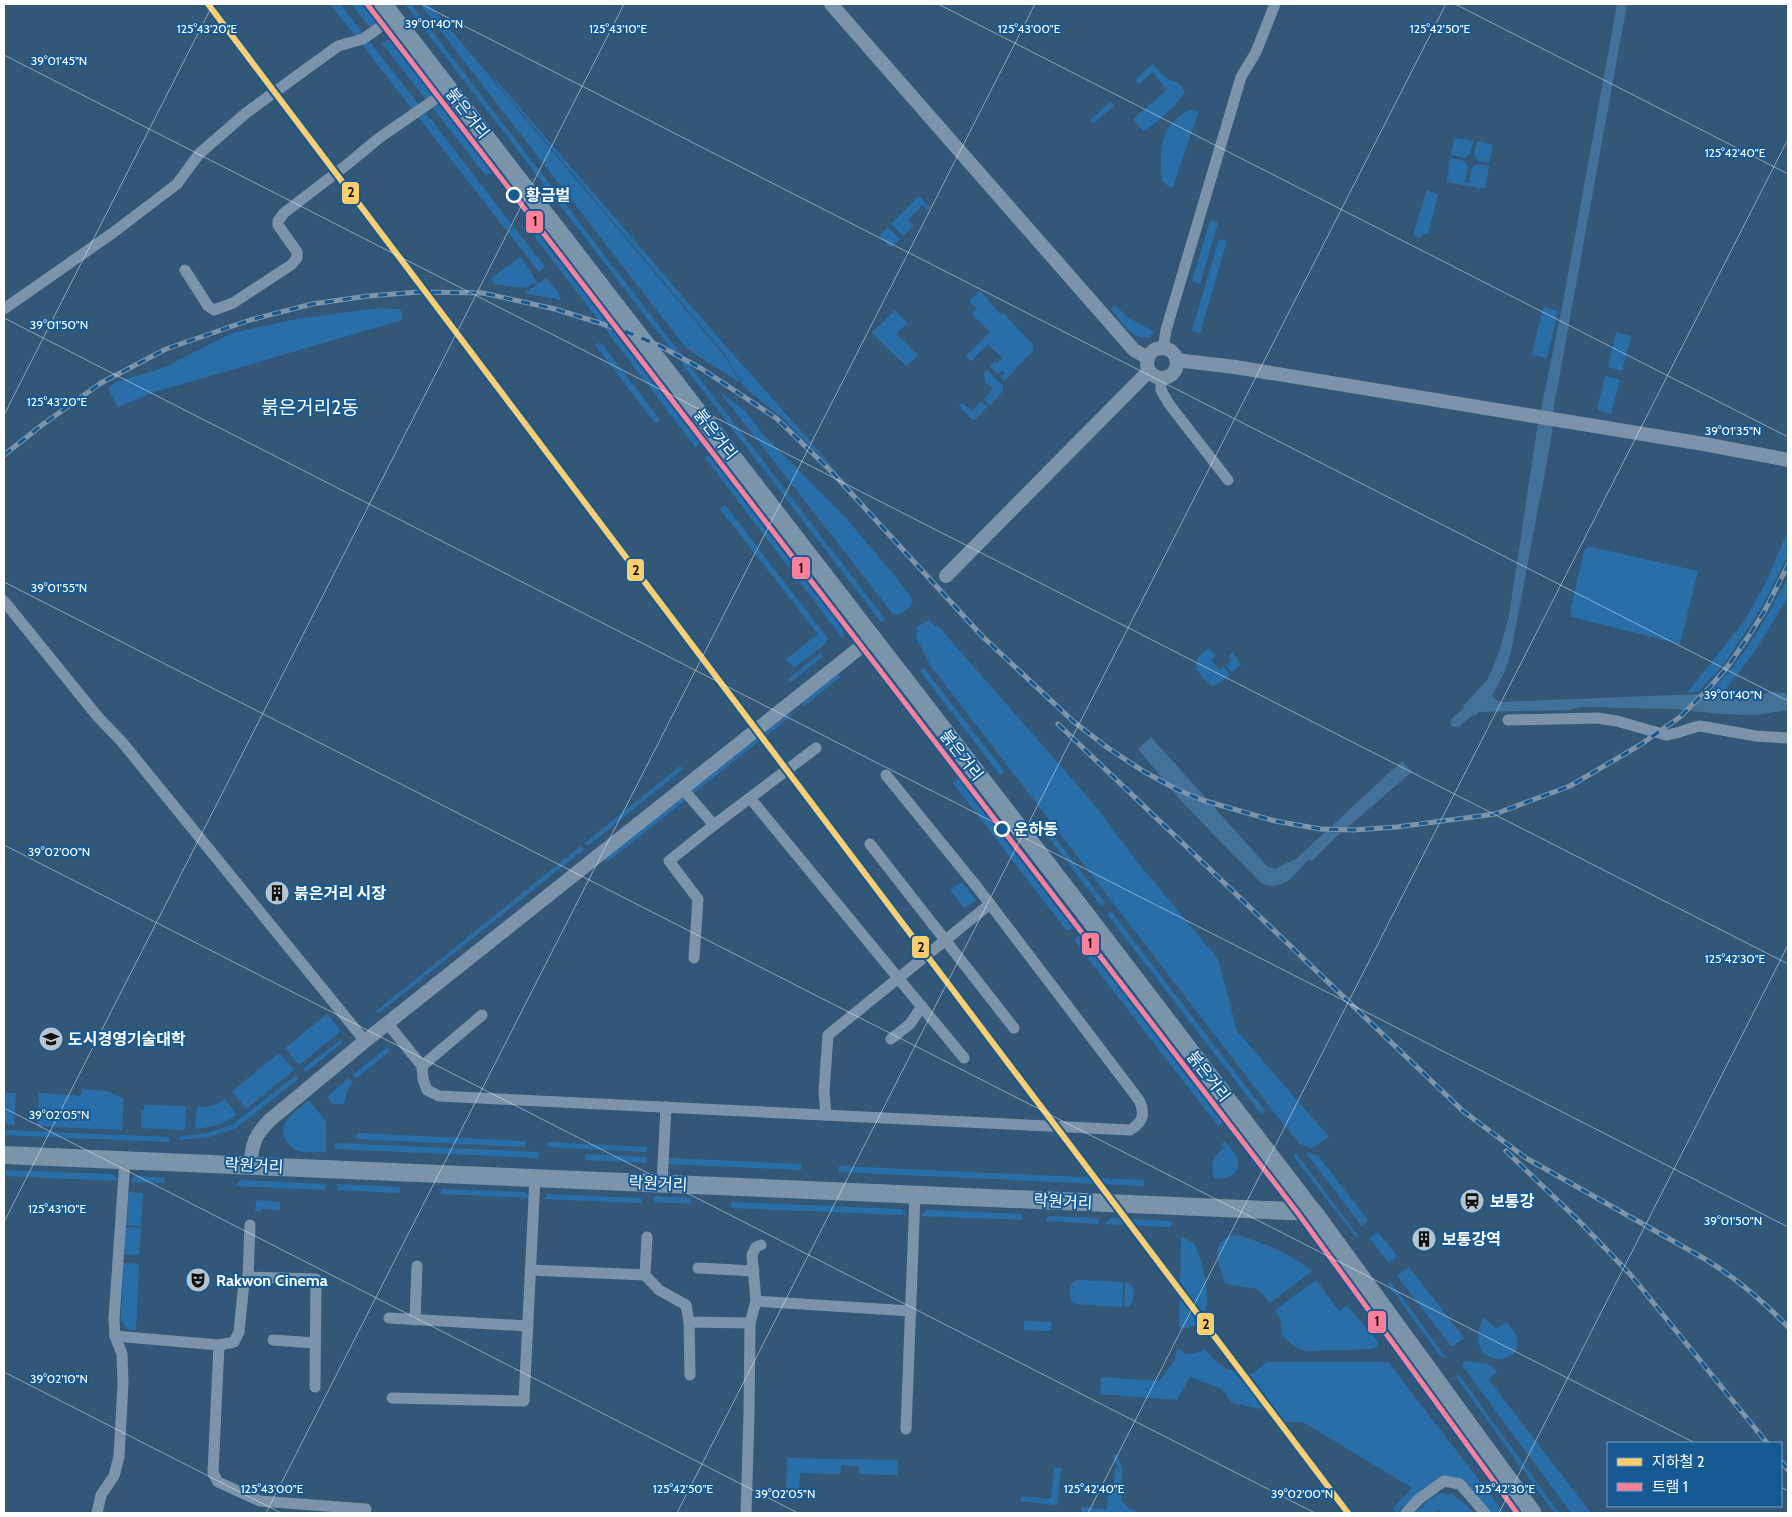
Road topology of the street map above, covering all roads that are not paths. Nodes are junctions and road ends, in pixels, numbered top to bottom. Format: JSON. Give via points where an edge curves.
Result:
{"nodes":[{"id":1,"x":831,"y":4,"type":"edge"},
{"id":2,"x":1275,"y":4,"type":"edge"},
{"id":3,"x":389,"y":10,"type":"edge"},
{"id":4,"x":450,"y":89,"type":"junction"},
{"id":5,"x":185,"y":270,"type":"dead end"},
{"id":6,"x":4,"y":309,"type":"edge"},
{"id":7,"x":1163,"y":349,"type":"junction"},
{"id":8,"x":1176,"y":360,"type":"junction"},
{"id":9,"x":1153,"y":369,"type":"junction"},
{"id":10,"x":1788,"y":460,"type":"edge"},
{"id":11,"x":1228,"y":480,"type":"dead end"},
{"id":12,"x":946,"y":576,"type":"dead end"},
{"id":13,"x":4,"y":601,"type":"edge"},
{"id":14,"x":872,"y":638,"type":"junction"},
{"id":15,"x":1508,"y":720,"type":"dead end"},
{"id":16,"x":1788,"y":738,"type":"edge"},
{"id":17,"x":816,"y":748,"type":"dead end"},
{"id":18,"x":886,"y":775,"type":"dead end"},
{"id":19,"x":682,"y":788,"type":"junction"},
{"id":20,"x":750,"y":798,"type":"junction"},
{"id":21,"x":714,"y":825,"type":"junction"},
{"id":22,"x":870,"y":844,"type":"dead end"},
{"id":23,"x":990,"y":904,"type":"junction"},
{"id":24,"x":945,"y":940,"type":"junction"},
{"id":25,"x":694,"y":958,"type":"dead end"},
{"id":26,"x":899,"y":977,"type":"junction"},
{"id":27,"x":922,"y":1006,"type":"junction"},
{"id":28,"x":482,"y":1015,"type":"dead end"},
{"id":29,"x":388,"y":1024,"type":"junction"},
{"id":30,"x":1014,"y":1028,"type":"dead end"},
{"id":31,"x":891,"y":1039,"type":"dead end"},
{"id":32,"x":365,"y":1041,"type":"junction"},
{"id":33,"x":964,"y":1058,"type":"dead end"},
{"id":34,"x":422,"y":1066,"type":"junction"},
{"id":35,"x":666,"y":1107,"type":"junction"},
{"id":36,"x":826,"y":1116,"type":"junction"},
{"id":37,"x":4,"y":1154,"type":"edge"},
{"id":38,"x":125,"y":1160,"type":"junction"},
{"id":39,"x":250,"y":1165,"type":"junction"},
{"id":40,"x":535,"y":1178,"type":"junction"},
{"id":41,"x":662,"y":1183,"type":"junction"},
{"id":42,"x":915,"y":1195,"type":"junction"},
{"id":43,"x":1313,"y":1212,"type":"junction"},
{"id":44,"x":250,"y":1225,"type":"dead end"},
{"id":45,"x":647,"y":1236,"type":"dead end"},
{"id":46,"x":761,"y":1246,"type":"dead end"},
{"id":47,"x":417,"y":1266,"type":"dead end"},
{"id":48,"x":698,"y":1268,"type":"dead end"},
{"id":49,"x":530,"y":1270,"type":"junction"},
{"id":50,"x":754,"y":1271,"type":"junction"},
{"id":51,"x":645,"y":1275,"type":"junction"},
{"id":52,"x":248,"y":1277,"type":"junction"},
{"id":53,"x":756,"y":1300,"type":"junction"},
{"id":54,"x":911,"y":1311,"type":"junction"},
{"id":55,"x":389,"y":1318,"type":"dead end"},
{"id":56,"x":414,"y":1320,"type":"junction"},
{"id":57,"x":689,"y":1322,"type":"junction"},
{"id":58,"x":750,"y":1323,"type":"junction"},
{"id":59,"x":528,"y":1326,"type":"junction"},
{"id":60,"x":115,"y":1336,"type":"junction"},
{"id":61,"x":273,"y":1340,"type":"dead end"},
{"id":62,"x":315,"y":1343,"type":"junction"},
{"id":63,"x":219,"y":1345,"type":"junction"},
{"id":64,"x":690,"y":1375,"type":"dead end"},
{"id":65,"x":315,"y":1388,"type":"dead end"},
{"id":66,"x":392,"y":1398,"type":"dead end"},
{"id":67,"x":906,"y":1429,"type":"dead end"},
{"id":68,"x":366,"y":1509,"type":"dead end"},
{"id":69,"x":97,"y":1513,"type":"edge"},
{"id":70,"x":746,"y":1513,"type":"edge"},
{"id":71,"x":1406,"y":1513,"type":"edge"},
{"id":72,"x":1485,"y":1513,"type":"edge"},
{"id":73,"x":1532,"y":1513,"type":"edge"}],
"edges":[{"from":1,"to":9,"type":"street"},
{"from":2,"to":7,"type":"street","via":[[1256,52],[1241,77]]},
{"from":3,"to":4,"type":"main road","name":"붉은거리"},
{"from":3,"to":6,"type":"street","via":[[363,39],[338,46],[246,113],[199,154],[177,184]]},
{"from":4,"to":5,"type":"street","via":[[379,138],[284,212],[278,225],[297,252],[297,258],[291,265],[232,303],[214,310],[208,306]]},
{"from":4,"to":14,"type":"main road","name":"붉은거리"},
{"from":7,"to":8,"type":"street","via":[[1171,352]]},
{"from":7,"to":9,"type":"street","via":[[1154,351]]},
{"from":8,"to":9,"type":"street","via":[[1176,369],[1166,378]]},
{"from":8,"to":10,"type":"street","via":[[1235,367]]},
{"from":9,"to":11,"type":"street","via":[[1169,404]]},
{"from":9,"to":12,"type":"street"},
{"from":13,"to":32,"type":"street"},
{"from":14,"to":19,"type":"street"},
{"from":14,"to":43,"type":"main road","name":"붉은거리"},
{"from":15,"to":16,"type":"street","via":[[1597,718],[1666,735],[1700,726]]},
{"from":17,"to":20,"type":"street"},
{"from":18,"to":23,"type":"street"},
{"from":19,"to":21,"type":"street"},
{"from":19,"to":29,"type":"street"},
{"from":20,"to":21,"type":"street"},
{"from":20,"to":26,"type":"street"},
{"from":21,"to":25,"type":"street","via":[[669,861],[698,899]]},
{"from":22,"to":24,"type":"street"},
{"from":23,"to":24,"type":"street"},
{"from":23,"to":36,"type":"street","via":[[1139,1100],[1144,1110],[1138,1126],[1130,1130]]},
{"from":24,"to":26,"type":"street"},
{"from":24,"to":30,"type":"street"},
{"from":26,"to":27,"type":"street"},
{"from":26,"to":36,"type":"street","via":[[828,1035],[824,1092]]},
{"from":27,"to":31,"type":"street","via":[[910,1024]]},
{"from":27,"to":33,"type":"street"},
{"from":28,"to":34,"type":"street"},
{"from":29,"to":32,"type":"street"},
{"from":29,"to":34,"type":"street"},
{"from":32,"to":39,"type":"street","via":[[258,1132]]},
{"from":34,"to":35,"type":"street","via":[[427,1090],[439,1096]]},
{"from":35,"to":36,"type":"street"},
{"from":35,"to":41,"type":"street"},
{"from":37,"to":38,"type":"main road","name":"락원거리"},
{"from":38,"to":39,"type":"main road","name":"락원거리"},
{"from":38,"to":60,"type":"street"},
{"from":39,"to":40,"type":"main road","name":"락원거리"},
{"from":40,"to":41,"type":"main road","name":"락원거리"},
{"from":40,"to":49,"type":"street"},
{"from":41,"to":42,"type":"main road","name":"락원거리"},
{"from":42,"to":43,"type":"main road","name":"락원거리"},
{"from":42,"to":54,"type":"street"},
{"from":43,"to":73,"type":"highway","name":"붉은거리"},
{"from":44,"to":52,"type":"street"},
{"from":45,"to":51,"type":"street"},
{"from":46,"to":50,"type":"street","via":[[756,1247],[752,1255]]},
{"from":47,"to":56,"type":"street"},
{"from":48,"to":50,"type":"street"},
{"from":49,"to":51,"type":"street"},
{"from":49,"to":59,"type":"street"},
{"from":50,"to":53,"type":"street"},
{"from":51,"to":57,"type":"street","via":[[659,1290],[686,1305]]},
{"from":52,"to":62,"type":"street","via":[[316,1279]]},
{"from":52,"to":63,"type":"street","via":[[244,1282],[239,1332],[234,1342]]},
{"from":53,"to":54,"type":"street"},
{"from":53,"to":58,"type":"street"},
{"from":54,"to":67,"type":"street"},
{"from":55,"to":56,"type":"street"},
{"from":56,"to":59,"type":"street"},
{"from":57,"to":58,"type":"street"},
{"from":57,"to":64,"type":"street"},
{"from":58,"to":70,"type":"street"},
{"from":59,"to":66,"type":"street","via":[[524,1401]]},
{"from":60,"to":63,"type":"street"},
{"from":60,"to":69,"type":"street","via":[[122,1354],[119,1456],[114,1476],[101,1495]]},
{"from":61,"to":62,"type":"street"},
{"from":62,"to":65,"type":"street"},
{"from":63,"to":68,"type":"street","via":[[213,1473],[218,1482],[260,1501]]},
{"from":71,"to":72,"type":"street","via":[[1444,1481],[1460,1484]]}]}
